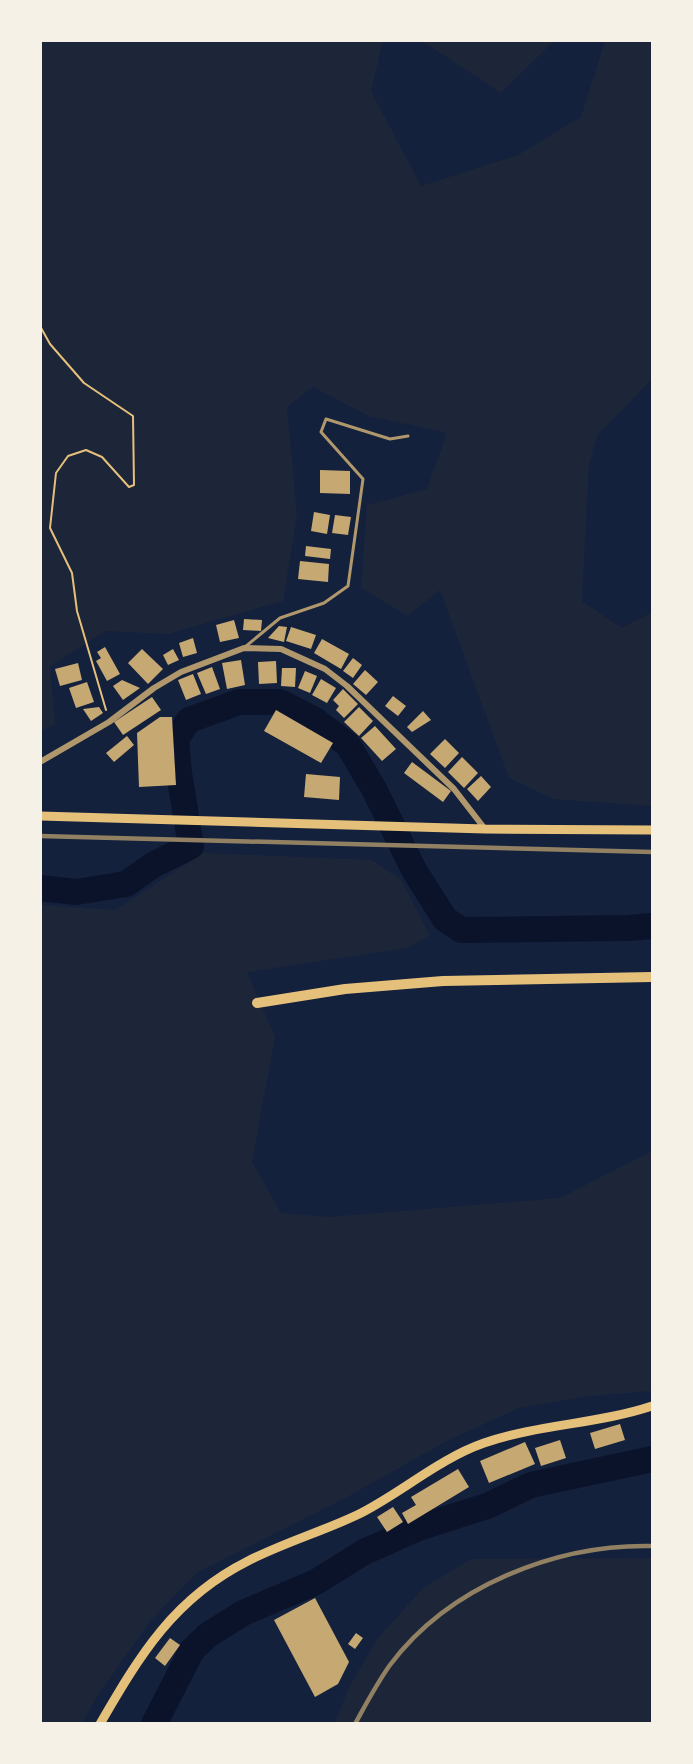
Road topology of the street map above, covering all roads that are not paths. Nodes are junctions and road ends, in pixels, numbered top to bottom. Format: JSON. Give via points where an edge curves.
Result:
{"nodes":[{"id":1,"x":408,"y":436,"type":"dead end"},
{"id":2,"x":244,"y":648,"type":"junction"},
{"id":3,"x":40,"y":762,"type":"edge"},
{"id":4,"x":40,"y":816,"type":"edge"},
{"id":5,"x":485,"y":829,"type":"junction"},
{"id":6,"x":652,"y":830,"type":"edge"},
{"id":7,"x":652,"y":977,"type":"edge"},
{"id":8,"x":257,"y":1003,"type":"dead end"},
{"id":9,"x":652,"y":1406,"type":"edge"},
{"id":10,"x":100,"y":1724,"type":"edge"}],
"edges":[{"from":1,"to":2,"type":"lane","via":[[390,439],[327,419],[321,432],[363,479],[348,586],[324,603],[280,618]]},
{"from":2,"to":3,"type":"street","via":[[181,672],[109,722]]},
{"from":2,"to":5,"type":"street","via":[[280,649],[325,669],[454,789]]},
{"from":4,"to":5,"type":"main road"},
{"from":5,"to":6,"type":"main road"},
{"from":7,"to":8,"type":"highway","via":[[443,981],[345,989]]},
{"from":9,"to":10,"type":"main road","via":[[535,1428],[482,1443],[357,1515],[225,1574],[206,1585],[171,1617]]}]}
